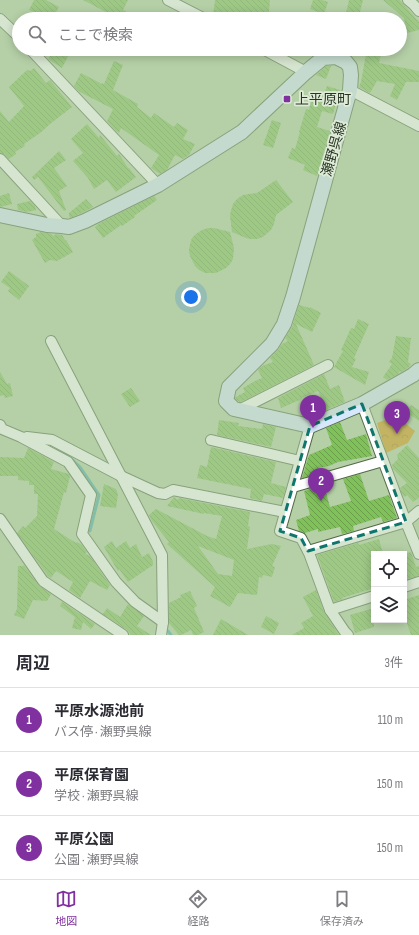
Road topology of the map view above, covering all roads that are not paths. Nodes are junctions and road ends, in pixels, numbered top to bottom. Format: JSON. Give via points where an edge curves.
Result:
{"nodes":[{"id":1,"x":168,"y":0,"type":"edge"},
{"id":2,"x":408,"y":0,"type":"edge"},
{"id":3,"x":419,"y":11,"type":"edge"},
{"id":4,"x":191,"y":12,"type":"edge"},
{"id":5,"x":0,"y":19,"type":"edge"},
{"id":6,"x":12,"y":30,"type":"edge"},
{"id":7,"x":37,"y":56,"type":"edge"},
{"id":8,"x":276,"y":56,"type":"edge"},
{"id":9,"x":306,"y":72,"type":"junction"},
{"id":10,"x":350,"y":90,"type":"junction"},
{"id":11,"x":419,"y":126,"type":"edge"},
{"id":12,"x":0,"y":159,"type":"edge"},
{"id":13,"x":158,"y":185,"type":"junction"},
{"id":14,"x":0,"y":215,"type":"edge"},
{"id":15,"x":62,"y":226,"type":"junction"},
{"id":16,"x":51,"y":341,"type":"dead end"},
{"id":17,"x":328,"y":365,"type":"dead end"},
{"id":18,"x":417,"y":375,"type":"edge"},
{"id":19,"x":362,"y":404,"type":"junction"},
{"id":20,"x":239,"y":410,"type":"junction"},
{"id":21,"x":0,"y":425,"type":"edge"},
{"id":22,"x":310,"y":426,"type":"junction"},
{"id":23,"x":21,"y":436,"type":"junction"},
{"id":24,"x":211,"y":440,"type":"dead end"},
{"id":25,"x":300,"y":461,"type":"junction"},
{"id":26,"x":383,"y":461,"type":"junction"},
{"id":27,"x":121,"y":476,"type":"junction"},
{"id":28,"x":293,"y":486,"type":"junction"},
{"id":29,"x":419,"y":511,"type":"edge"},
{"id":30,"x":285,"y":512,"type":"junction"},
{"id":31,"x":0,"y":519,"type":"edge"},
{"id":32,"x":406,"y":522,"type":"junction"},
{"id":33,"x":308,"y":551,"type":"junction"},
{"id":34,"x":419,"y":554,"type":"edge"},
{"id":35,"x":419,"y":582,"type":"edge"},
{"id":36,"x":407,"y":586,"type":"edge"},
{"id":37,"x":371,"y":597,"type":"edge"},
{"id":38,"x":330,"y":610,"type":"junction"},
{"id":39,"x":163,"y":622,"type":"junction"},
{"id":40,"x":123,"y":635,"type":"edge"},
{"id":41,"x":161,"y":635,"type":"edge"},
{"id":42,"x":348,"y":635,"type":"edge"}],
"edges":[{"from":1,"to":4,"type":"street"},
{"from":2,"to":3,"type":"street"},
{"from":5,"to":6,"type":"street"},
{"from":7,"to":13,"type":"street"},
{"from":8,"to":9,"type":"street"},
{"from":9,"to":10,"type":"main road","name":"瀬野呉線","via":[[323,58],[336,56],[350,67]]},
{"from":9,"to":13,"type":"main road","name":"瀬野呉線","via":[[242,132]]},
{"from":10,"to":11,"type":"street"},
{"from":10,"to":20,"type":"main road","name":"瀬野呉線","via":[[284,324],[272,344],[229,387],[226,401],[234,409]]},
{"from":12,"to":15,"type":"street"},
{"from":13,"to":15,"type":"main road","name":"瀬野呉線","via":[[85,221],[69,227]]},
{"from":14,"to":15,"type":"main road","name":"瀬野呉線"},
{"from":16,"to":27,"type":"street"},
{"from":17,"to":20,"type":"street"},
{"from":18,"to":19,"type":"main road"},
{"from":19,"to":22,"type":"main road"},
{"from":19,"to":26,"type":"street"},
{"from":20,"to":22,"type":"main road"},
{"from":21,"to":23,"type":"street","via":[[2,429]]},
{"from":22,"to":25,"type":"street"},
{"from":23,"to":27,"type":"street","via":[[52,440]]},
{"from":23,"to":39,"type":"street","via":[[68,462],[91,496],[82,534],[116,582],[135,602]]},
{"from":24,"to":25,"type":"street"},
{"from":25,"to":28,"type":"street"},
{"from":26,"to":28,"type":"street"},
{"from":26,"to":32,"type":"street"},
{"from":27,"to":30,"type":"street","via":[[158,493],[165,494],[173,490]]},
{"from":27,"to":39,"type":"street","via":[[162,555]]},
{"from":28,"to":30,"type":"street"},
{"from":29,"to":32,"type":"street"},
{"from":30,"to":33,"type":"street","via":[[280,531],[301,538]]},
{"from":31,"to":40,"type":"street","via":[[42,581]]},
{"from":32,"to":33,"type":"street"},
{"from":32,"to":34,"type":"street"},
{"from":33,"to":38,"type":"street"},
{"from":35,"to":36,"type":"street"},
{"from":37,"to":38,"type":"street"},
{"from":38,"to":42,"type":"street"},
{"from":39,"to":41,"type":"street"}]}
